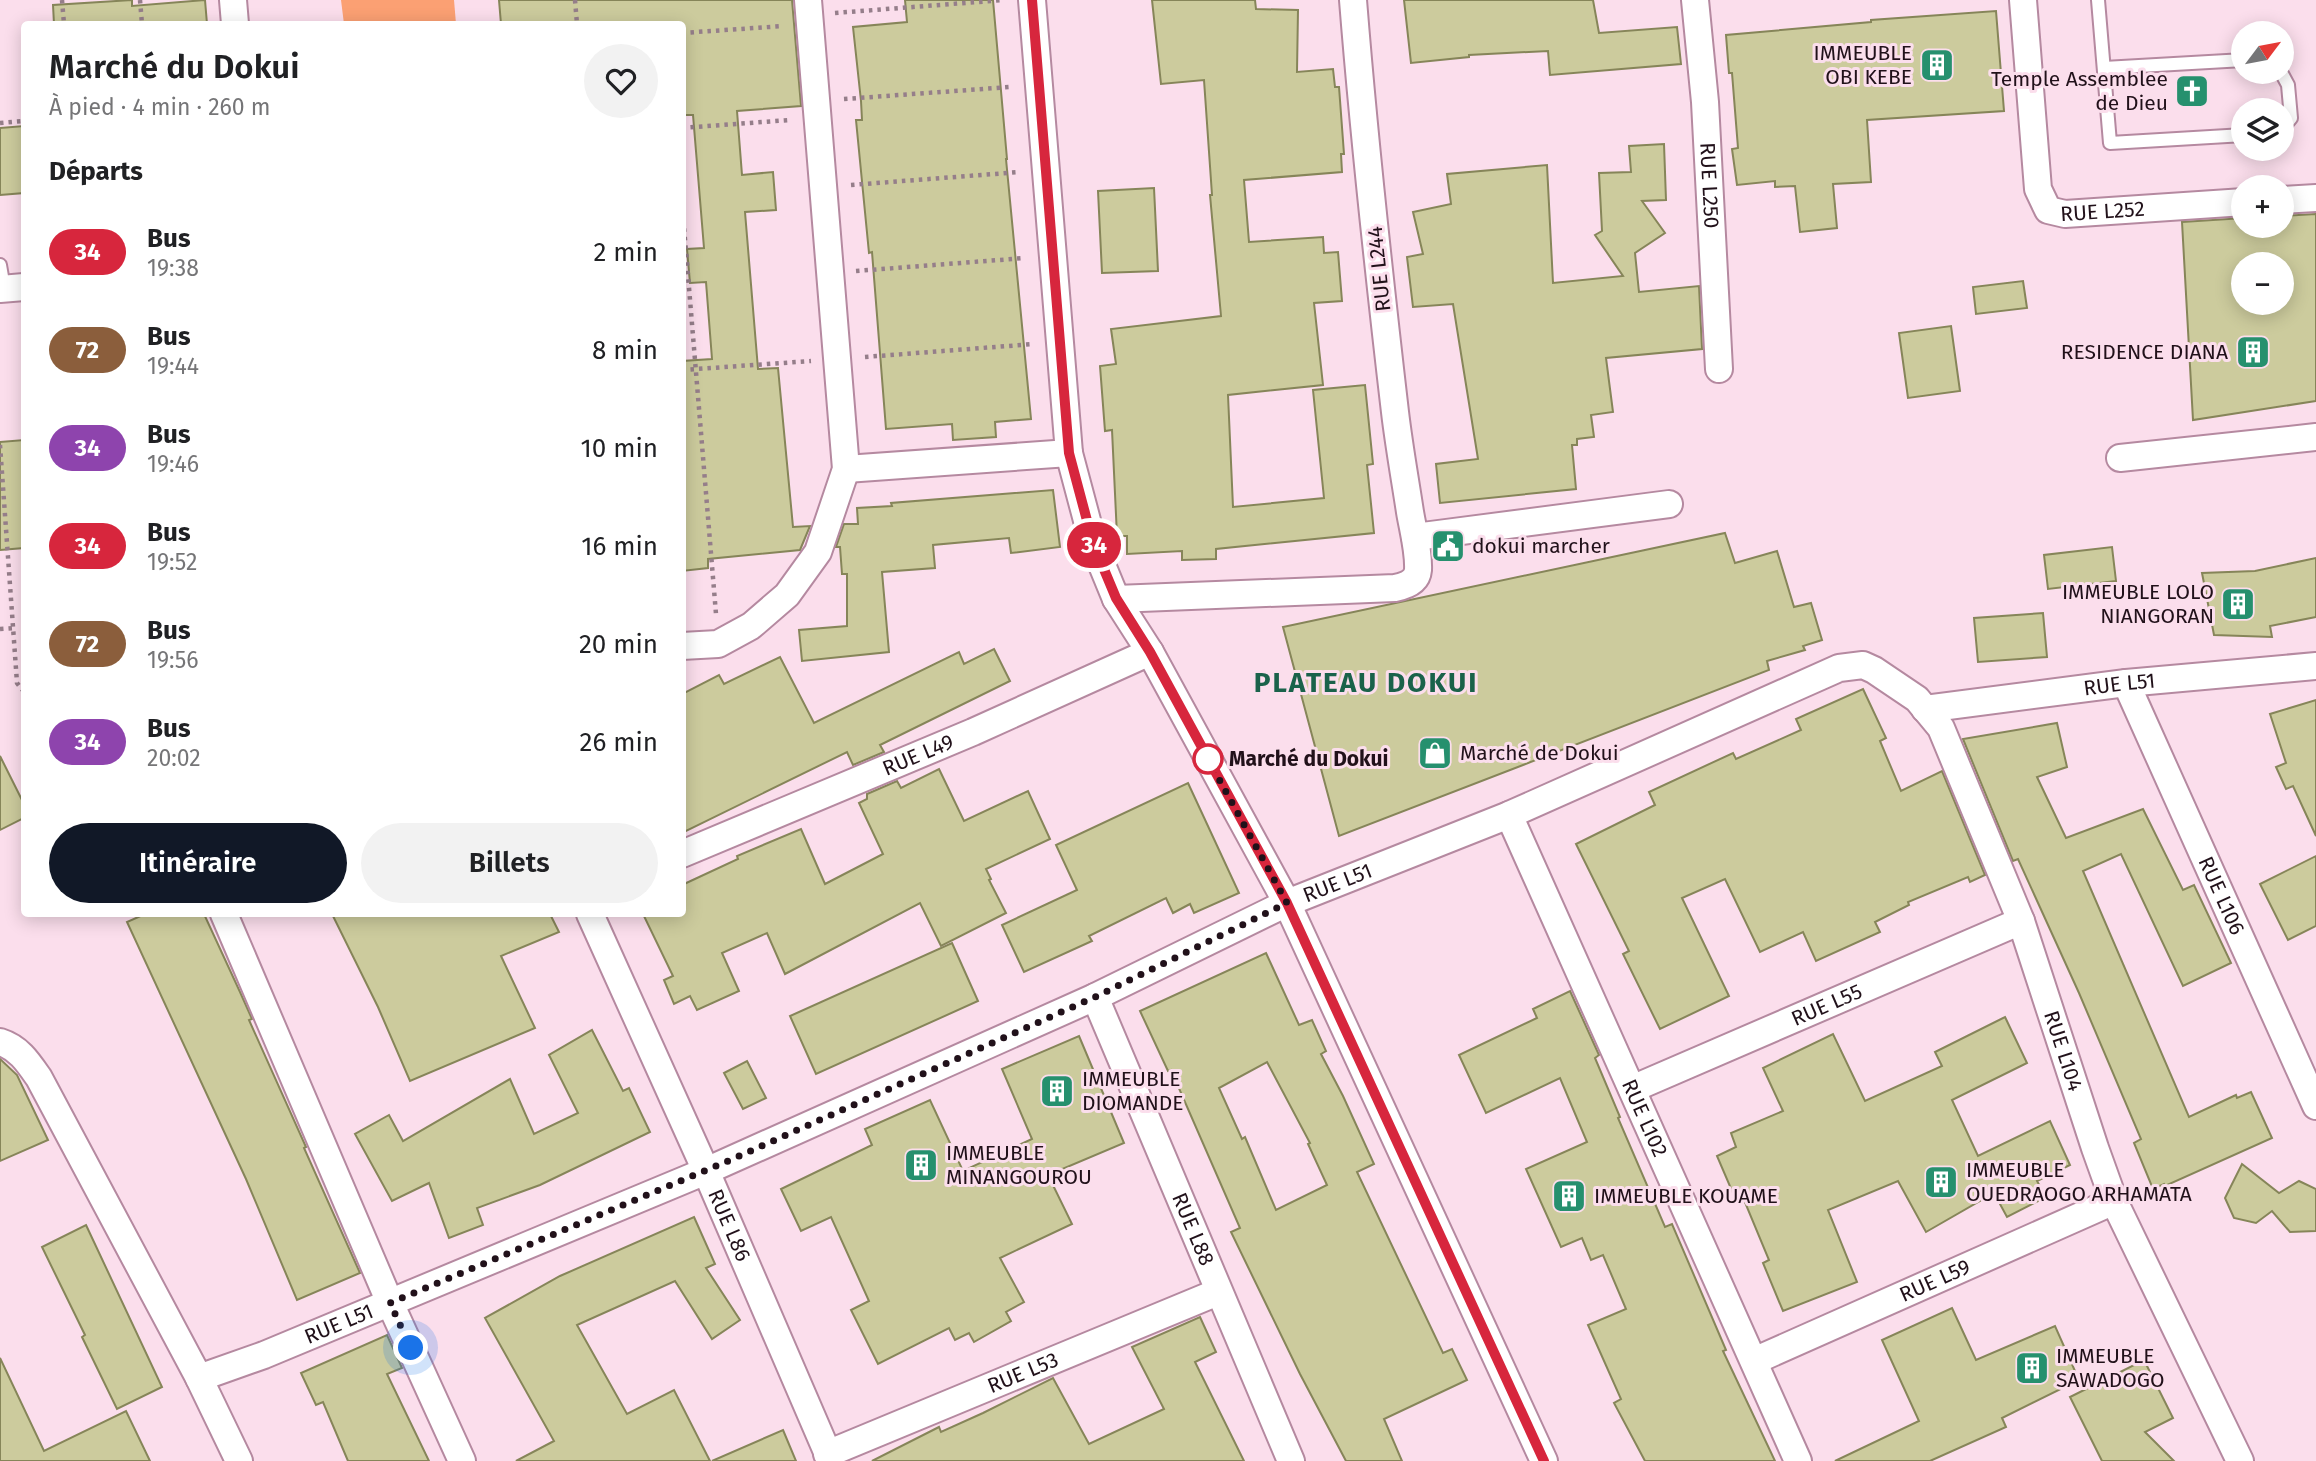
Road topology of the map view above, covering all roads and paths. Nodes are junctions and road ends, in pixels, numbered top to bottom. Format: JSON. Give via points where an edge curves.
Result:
{"nodes":[{"id":1,"x":62,"y":0,"type":"edge"},
{"id":2,"x":140,"y":0,"type":"edge"},
{"id":3,"x":233,"y":0,"type":"edge"},
{"id":4,"x":575,"y":0,"type":"edge"},
{"id":5,"x":1010,"y":0,"type":"edge"},
{"id":6,"x":1032,"y":0,"type":"edge"},
{"id":7,"x":1353,"y":0,"type":"edge"},
{"id":8,"x":1695,"y":0,"type":"edge"},
{"id":9,"x":2023,"y":0,"type":"edge"},
{"id":10,"x":2098,"y":0,"type":"edge"},
{"id":11,"x":809,"y":13,"type":"edge"},
{"id":12,"x":64,"y":21,"type":"edge"},
{"id":13,"x":142,"y":21,"type":"edge"},
{"id":14,"x":234,"y":21,"type":"edge"},
{"id":15,"x":577,"y":21,"type":"edge"},
{"id":16,"x":686,"y":32,"type":"edge"},
{"id":17,"x":2231,"y":61,"type":"edge"},
{"id":18,"x":2104,"y":68,"type":"junction"},
{"id":19,"x":1039,"y":84,"type":"junction"},
{"id":20,"x":817,"y":109,"type":"junction"},
{"id":21,"x":21,"y":121,"type":"edge"},
{"id":22,"x":0,"y":122,"type":"edge"},
{"id":23,"x":686,"y":127,"type":"edge"},
{"id":24,"x":2231,"y":136,"type":"edge"},
{"id":25,"x":1046,"y":170,"type":"junction"},
{"id":26,"x":824,"y":187,"type":"junction"},
{"id":27,"x":2316,"y":198,"type":"edge"},
{"id":28,"x":2294,"y":199,"type":"edge"},
{"id":29,"x":2231,"y":203,"type":"edge"},
{"id":30,"x":686,"y":250,"type":"edge"},
{"id":31,"x":1053,"y":256,"type":"junction"},
{"id":32,"x":831,"y":273,"type":"junction"},
{"id":33,"x":1060,"y":342,"type":"junction"},
{"id":34,"x":837,"y":359,"type":"junction"},
{"id":35,"x":696,"y":369,"type":"junction"},
{"id":36,"x":1719,"y":369,"type":"dead end"},
{"id":37,"x":686,"y":370,"type":"edge"},
{"id":38,"x":2316,"y":437,"type":"edge"},
{"id":39,"x":0,"y":445,"type":"edge"},
{"id":40,"x":1069,"y":453,"type":"junction"},
{"id":41,"x":2120,"y":458,"type":"dead end"},
{"id":42,"x":846,"y":469,"type":"junction"},
{"id":43,"x":1669,"y":504,"type":"dead end"},
{"id":44,"x":1415,"y":537,"type":"junction"},
{"id":45,"x":1116,"y":598,"type":"junction"},
{"id":46,"x":15,"y":628,"type":"junction"},
{"id":47,"x":0,"y":629,"type":"edge"},
{"id":48,"x":718,"y":644,"type":"junction"},
{"id":49,"x":686,"y":646,"type":"edge"},
{"id":50,"x":1150,"y":652,"type":"junction"},
{"id":51,"x":1863,"y":665,"type":"joint"},
{"id":52,"x":2316,"y":666,"type":"edge"},
{"id":53,"x":2126,"y":683,"type":"junction"},
{"id":54,"x":21,"y":688,"type":"edge"},
{"id":55,"x":1925,"y":709,"type":"junction"},
{"id":56,"x":1509,"y":815,"type":"junction"},
{"id":57,"x":686,"y":852,"type":"edge"},
{"id":58,"x":1287,"y":903,"type":"junction"},
{"id":59,"x":225,"y":917,"type":"edge"},
{"id":60,"x":591,"y":917,"type":"edge"},
{"id":61,"x":2021,"y":921,"type":"junction"},
{"id":62,"x":1095,"y":997,"type":"junction"},
{"id":63,"x":0,"y":1042,"type":"edge"},
{"id":64,"x":1632,"y":1089,"type":"junction"},
{"id":65,"x":2316,"y":1106,"type":"edge"},
{"id":66,"x":706,"y":1171,"type":"junction"},
{"id":67,"x":2114,"y":1201,"type":"junction"},
{"id":68,"x":1218,"y":1292,"type":"junction"},
{"id":69,"x":390,"y":1303,"type":"junction"},
{"id":70,"x":1754,"y":1361,"type":"junction"},
{"id":71,"x":199,"y":1378,"type":"junction"},
{"id":72,"x":829,"y":1457,"type":"edge"},
{"id":73,"x":239,"y":1461,"type":"edge"},
{"id":74,"x":462,"y":1461,"type":"edge"},
{"id":75,"x":1291,"y":1461,"type":"edge"},
{"id":76,"x":1544,"y":1461,"type":"edge"},
{"id":77,"x":1798,"y":1461,"type":"edge"},
{"id":78,"x":2240,"y":1461,"type":"edge"}],
"edges":[{"from":1,"to":12,"type":"path"},
{"from":2,"to":13,"type":"path"},
{"from":3,"to":14,"type":"street"},
{"from":4,"to":15,"type":"path"},
{"from":5,"to":11,"type":"path"},
{"from":6,"to":19,"type":"street"},
{"from":7,"to":44,"type":"street","name":"RUE L244","via":[[1383,310]]},
{"from":8,"to":36,"type":"street","name":"RUE L250"},
{"from":9,"to":29,"type":"street","name":"RUE L252","via":[[2038,190],[2048,210],[2065,214]]},
{"from":10,"to":18,"type":"lane"},
{"from":11,"to":16,"type":"path"},
{"from":11,"to":20,"type":"street"},
{"from":17,"to":18,"type":"lane"},
{"from":18,"to":24,"type":"lane","via":[[2110,143]]},
{"from":19,"to":20,"type":"path"},
{"from":19,"to":25,"type":"street"},
{"from":20,"to":23,"type":"path"},
{"from":20,"to":26,"type":"street"},
{"from":21,"to":22,"type":"path"},
{"from":25,"to":26,"type":"path"},
{"from":25,"to":31,"type":"street"},
{"from":26,"to":32,"type":"street"},
{"from":27,"to":28,"type":"street"},
{"from":30,"to":35,"type":"path"},
{"from":31,"to":32,"type":"path"},
{"from":31,"to":33,"type":"street"},
{"from":32,"to":34,"type":"street"},
{"from":33,"to":34,"type":"path"},
{"from":33,"to":40,"type":"street"},
{"from":34,"to":35,"type":"path"},
{"from":34,"to":42,"type":"street"},
{"from":35,"to":37,"type":"path"},
{"from":35,"to":48,"type":"path"},
{"from":38,"to":41,"type":"street"},
{"from":39,"to":46,"type":"path"},
{"from":40,"to":42,"type":"street"},
{"from":40,"to":45,"type":"street","via":[[1093,543]]},
{"from":42,"to":48,"type":"street","via":[[818,552],[787,594],[751,626]]},
{"from":43,"to":44,"type":"street"},
{"from":44,"to":45,"type":"street","name":"RUE L244","via":[[1416,578],[1395,588]]},
{"from":45,"to":50,"type":"street"},
{"from":46,"to":47,"type":"path"},
{"from":46,"to":54,"type":"path"},
{"from":48,"to":49,"type":"street"},
{"from":50,"to":57,"type":"street","name":"RUE L49"},
{"from":50,"to":58,"type":"street"},
{"from":51,"to":55,"type":"street","name":"RUE L104","via":[[1917,699]]},
{"from":51,"to":56,"type":"street","name":"RUE L51","via":[[1839,668]]},
{"from":52,"to":53,"type":"street","name":"RUE L51"},
{"from":53,"to":55,"type":"street","name":"RUE L51"},
{"from":53,"to":65,"type":"street","name":"RUE L106"},
{"from":55,"to":61,"type":"street","name":"RUE L104","via":[[1941,728]]},
{"from":56,"to":58,"type":"street","name":"RUE L51"},
{"from":56,"to":64,"type":"street","name":"RUE L102"},
{"from":58,"to":62,"type":"street","name":"RUE L51"},
{"from":58,"to":76,"type":"street"},
{"from":59,"to":69,"type":"street"},
{"from":60,"to":66,"type":"street","name":"RUE L86"},
{"from":61,"to":64,"type":"street","name":"RUE L55"},
{"from":61,"to":67,"type":"street","name":"RUE L104"},
{"from":62,"to":66,"type":"street","name":"RUE L51"},
{"from":62,"to":68,"type":"street","name":"RUE L88"},
{"from":63,"to":71,"type":"street","via":[[24,1056],[39,1078]]},
{"from":64,"to":70,"type":"street","name":"RUE L102"},
{"from":66,"to":69,"type":"street","name":"RUE L51"},
{"from":66,"to":72,"type":"street","name":"RUE L86"},
{"from":67,"to":70,"type":"street","name":"RUE L59"},
{"from":67,"to":78,"type":"street","name":"RUE L104"},
{"from":68,"to":72,"type":"street","name":"RUE L53"},
{"from":68,"to":75,"type":"street","name":"RUE L88"},
{"from":69,"to":71,"type":"street","name":"RUE L51"},
{"from":69,"to":74,"type":"street"},
{"from":70,"to":77,"type":"street","name":"RUE L102"},
{"from":71,"to":73,"type":"street"}]}
